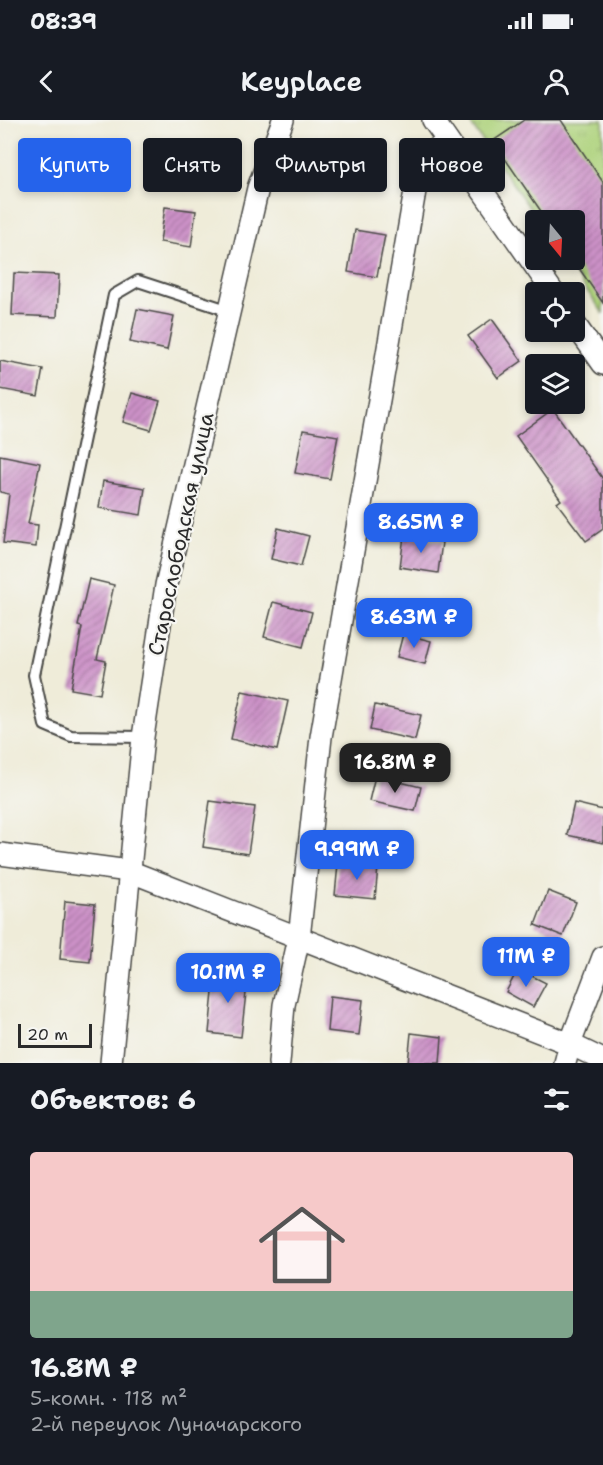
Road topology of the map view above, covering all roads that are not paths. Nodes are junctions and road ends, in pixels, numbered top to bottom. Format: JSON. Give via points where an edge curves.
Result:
{"nodes":[{"id":1,"x":283,"y":120,"type":"edge"},
{"id":2,"x":432,"y":120,"type":"edge"},
{"id":3,"x":445,"y":138,"type":"edge"},
{"id":4,"x":415,"y":192,"type":"edge"},
{"id":5,"x":483,"y":192,"type":"edge"},
{"id":6,"x":546,"y":282,"type":"edge"},
{"id":7,"x":230,"y":311,"type":"junction"},
{"id":8,"x":585,"y":339,"type":"edge"},
{"id":9,"x":603,"y":364,"type":"edge"},
{"id":10,"x":143,"y":737,"type":"junction"},
{"id":11,"x":0,"y":854,"type":"edge"},
{"id":12,"x":129,"y":871,"type":"junction"},
{"id":13,"x":299,"y":938,"type":"junction"},
{"id":14,"x":603,"y":957,"type":"edge"},
{"id":15,"x":567,"y":1053,"type":"edge"},
{"id":16,"x":603,"y":1060,"type":"edge"},
{"id":17,"x":111,"y":1063,"type":"edge"},
{"id":18,"x":279,"y":1063,"type":"edge"}],
"edges":[{"from":1,"to":7,"type":"street","name":"Старослободская улица","via":[[258,188]]},
{"from":2,"to":3,"type":"street"},
{"from":4,"to":13,"type":"street","via":[[321,737]]},
{"from":5,"to":6,"type":"street"},
{"from":7,"to":10,"type":"street","name":"Старослободская улица","via":[[166,585]]},
{"from":7,"to":10,"type":"lane","via":[[138,281],[114,295],[34,675],[45,725],[71,736]]},
{"from":8,"to":9,"type":"street"},
{"from":10,"to":12,"type":"street","name":"Старослободская улица"},
{"from":11,"to":12,"type":"street"},
{"from":12,"to":13,"type":"street"},
{"from":12,"to":17,"type":"street","name":"Старослободская улица"},
{"from":13,"to":15,"type":"street"},
{"from":13,"to":18,"type":"street","via":[[284,1005]]},
{"from":14,"to":15,"type":"street"},
{"from":15,"to":16,"type":"street"}]}
